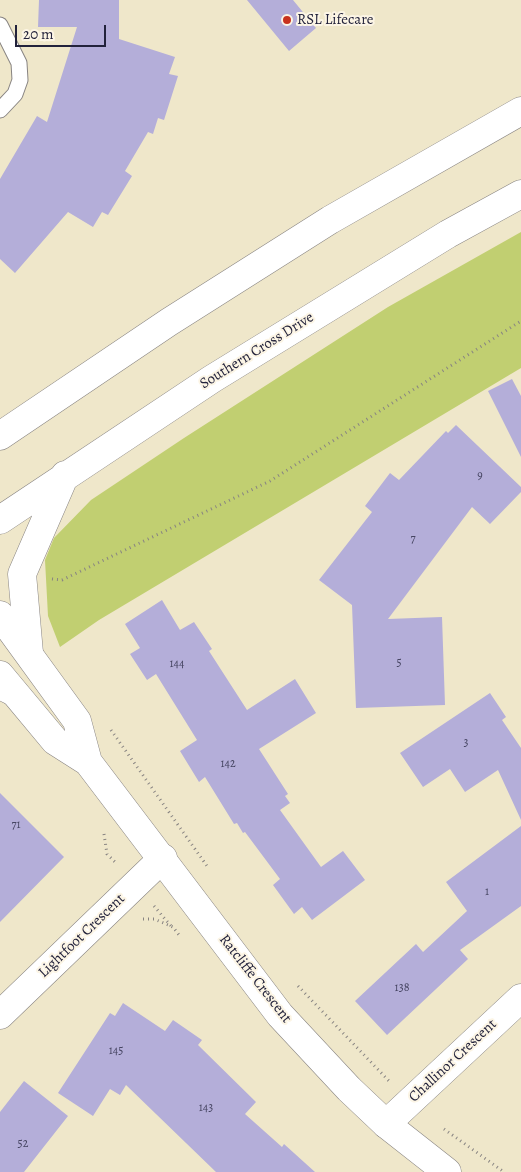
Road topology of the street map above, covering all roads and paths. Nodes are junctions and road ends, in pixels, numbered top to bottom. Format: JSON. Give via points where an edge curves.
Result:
{"nodes":[{"id":1,"x":0,"y":25,"type":"edge"},
{"id":2,"x":0,"y":110,"type":"edge"},
{"id":3,"x":521,"y":111,"type":"edge"},
{"id":4,"x":521,"y":194,"type":"edge"},
{"id":5,"x":521,"y":321,"type":"edge"},
{"id":6,"x":23,"y":420,"type":"junction"},
{"id":7,"x":0,"y":436,"type":"edge"},
{"id":8,"x":0,"y":442,"type":"edge"},
{"id":9,"x":66,"y":475,"type":"junction"},
{"id":10,"x":0,"y":520,"type":"edge"},
{"id":11,"x":62,"y":580,"type":"dead end"},
{"id":12,"x":0,"y":615,"type":"edge"},
{"id":13,"x":29,"y":653,"type":"junction"},
{"id":14,"x":4,"y":683,"type":"edge"},
{"id":15,"x":108,"y":725,"type":"dead end"},
{"id":16,"x":88,"y":762,"type":"junction"},
{"id":17,"x":163,"y":858,"type":"junction"},
{"id":18,"x":210,"y":871,"type":"dead end"},
{"id":19,"x":138,"y":919,"type":"dead end"},
{"id":20,"x":184,"y":941,"type":"dead end"},
{"id":21,"x":292,"y":980,"type":"dead end"},
{"id":22,"x":521,"y":998,"type":"edge"},
{"id":23,"x":0,"y":1015,"type":"edge"},
{"id":24,"x":382,"y":1074,"type":"dead end"},
{"id":25,"x":386,"y":1124,"type":"junction"},
{"id":26,"x":440,"y":1126,"type":"dead end"},
{"id":27,"x":447,"y":1172,"type":"edge"},
{"id":28,"x":504,"y":1172,"type":"edge"}],
"edges":[{"from":1,"to":2,"type":"lane","via":[[19,63],[20,80],[15,94]]},
{"from":3,"to":6,"type":"main road","via":[[330,220]]},
{"from":4,"to":9,"type":"main road","name":"Southern Cross Drive","via":[[448,234],[229,368]]},
{"from":5,"to":11,"type":"path","via":[[270,481]]},
{"from":6,"to":7,"type":"main road"},
{"from":6,"to":8,"type":"main road"},
{"from":9,"to":10,"type":"main road","name":"Southern Cross Drive"},
{"from":9,"to":13,"type":"main road","via":[[22,574]]},
{"from":12,"to":13,"type":"main road","name":"Ratcliffe Crescent"},
{"from":13,"to":16,"type":"main road","name":"Ratcliffe Crescent","via":[[76,721]]},
{"from":14,"to":16,"type":"main road","name":"Ratcliffe Crescent","via":[[55,741]]},
{"from":15,"to":18,"type":"path"},
{"from":16,"to":17,"type":"main road","name":"Ratcliffe Crescent"},
{"from":17,"to":23,"type":"main road","name":"Lightfoot Crescent"},
{"from":17,"to":25,"type":"main road","name":"Ratcliffe Crescent","via":[[280,1015]]},
{"from":19,"to":20,"type":"path","via":[[154,919],[173,927]]},
{"from":21,"to":24,"type":"path"},
{"from":22,"to":25,"type":"main road","name":"Challinor Crescent"},
{"from":25,"to":27,"type":"main road","name":"Ratcliffe Crescent"},
{"from":26,"to":28,"type":"path"}]}
